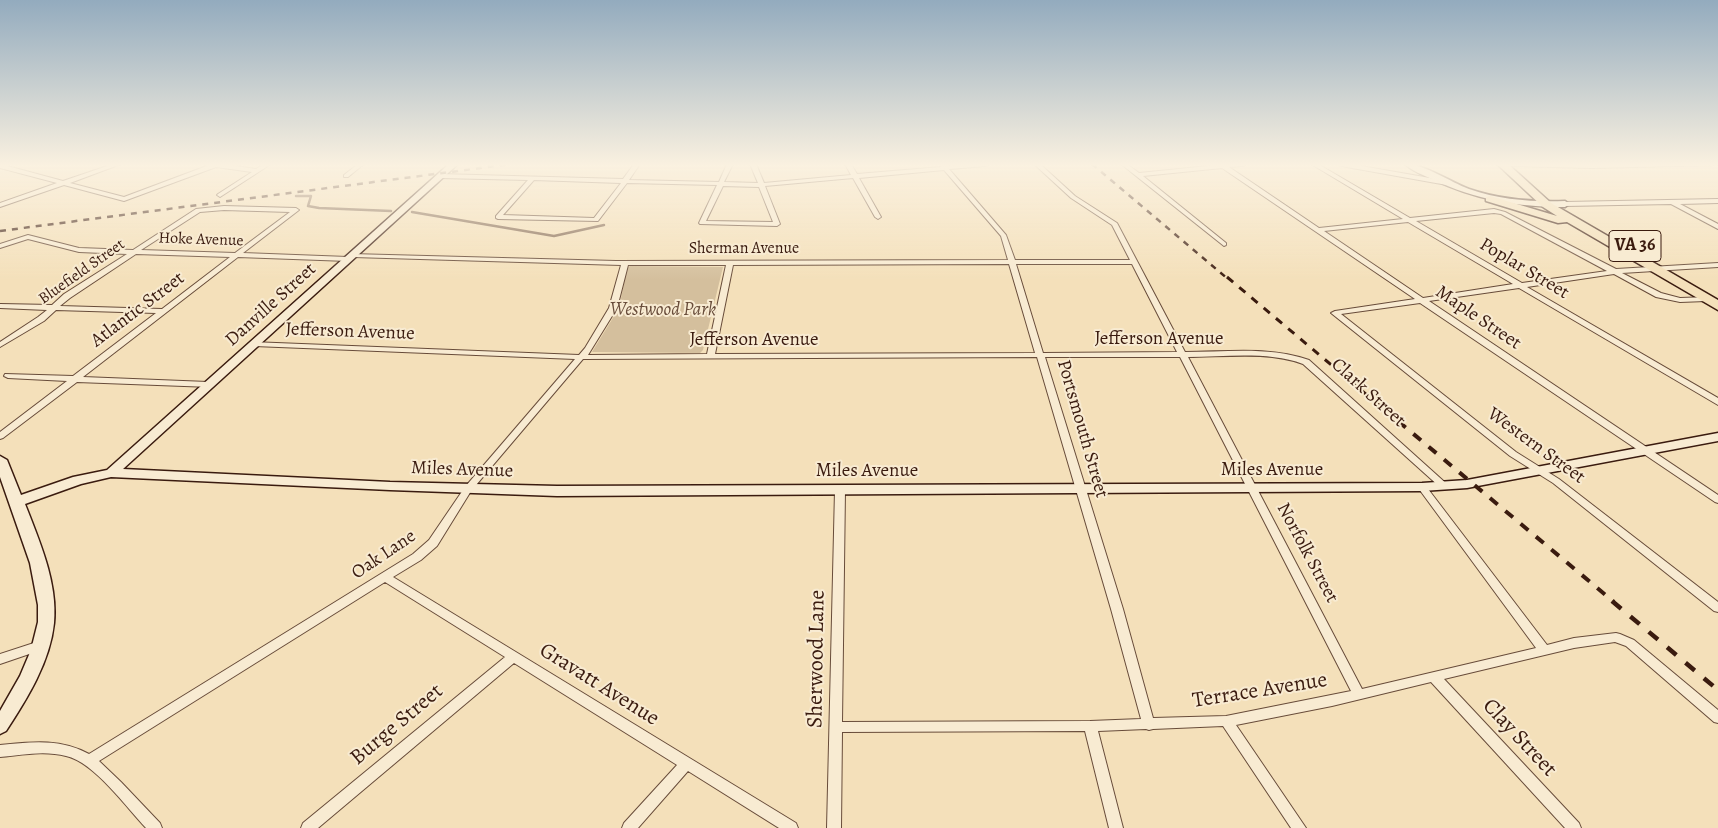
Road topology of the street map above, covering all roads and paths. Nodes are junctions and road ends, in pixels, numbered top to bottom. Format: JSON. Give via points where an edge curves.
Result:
{"nodes":[{"id":1,"x":410,"y":203,"type":"edge"},
{"id":2,"x":511,"y":203,"type":"edge"},
{"id":3,"x":609,"y":203,"type":"edge"},
{"id":4,"x":712,"y":203,"type":"edge"},
{"id":5,"x":769,"y":203,"type":"edge"},
{"id":6,"x":870,"y":203,"type":"edge"},
{"id":7,"x":975,"y":203,"type":"edge"},
{"id":8,"x":1082,"y":203,"type":"edge"},
{"id":9,"x":1173,"y":203,"type":"edge"},
{"id":10,"x":1278,"y":203,"type":"edge"},
{"id":11,"x":1380,"y":203,"type":"edge"},
{"id":12,"x":1503,"y":203,"type":"edge"},
{"id":13,"x":1511,"y":203,"type":"edge"},
{"id":14,"x":1544,"y":203,"type":"edge"},
{"id":15,"x":1638,"y":203,"type":"edge"},
{"id":16,"x":1673,"y":203,"type":"edge"},
{"id":17,"x":1565,"y":204,"type":"junction"},
{"id":18,"x":1547,"y":205,"type":"junction"},
{"id":19,"x":296,"y":210,"type":"joint"},
{"id":20,"x":878,"y":217,"type":"dead end"},
{"id":21,"x":1410,"y":220,"type":"junction"},
{"id":22,"x":1718,"y":227,"type":"edge"},
{"id":23,"x":1318,"y":230,"type":"junction"},
{"id":24,"x":1603,"y":239,"type":"junction"},
{"id":25,"x":1224,"y":244,"type":"dead end"},
{"id":26,"x":0,"y":246,"type":"edge"},
{"id":27,"x":135,"y":252,"type":"junction"},
{"id":28,"x":238,"y":255,"type":"junction"},
{"id":29,"x":350,"y":257,"type":"junction"},
{"id":30,"x":730,"y":262,"type":"junction"},
{"id":31,"x":1013,"y":262,"type":"junction"},
{"id":32,"x":1135,"y":262,"type":"junction"},
{"id":33,"x":625,"y":263,"type":"junction"},
{"id":34,"x":1718,"y":265,"type":"edge"},
{"id":35,"x":1670,"y":266,"type":"junction"},
{"id":36,"x":1651,"y":267,"type":"junction"},
{"id":37,"x":1614,"y":272,"type":"junction"},
{"id":38,"x":1519,"y":285,"type":"junction"},
{"id":39,"x":1421,"y":299,"type":"junction"},
{"id":40,"x":1714,"y":300,"type":"edge"},
{"id":41,"x":0,"y":306,"type":"edge"},
{"id":42,"x":54,"y":308,"type":"junction"},
{"id":43,"x":164,"y":311,"type":"junction"},
{"id":44,"x":254,"y":344,"type":"junction"},
{"id":45,"x":0,"y":345,"type":"edge"},
{"id":46,"x":1254,"y":354,"type":"joint"},
{"id":47,"x":1041,"y":355,"type":"junction"},
{"id":48,"x":1183,"y":355,"type":"junction"},
{"id":49,"x":582,"y":357,"type":"junction"},
{"id":50,"x":710,"y":357,"type":"junction"},
{"id":51,"x":8,"y":376,"type":"dead end"},
{"id":52,"x":76,"y":378,"type":"junction"},
{"id":53,"x":208,"y":385,"type":"junction"},
{"id":54,"x":1718,"y":402,"type":"edge"},
{"id":55,"x":0,"y":436,"type":"edge"},
{"id":56,"x":1718,"y":437,"type":"edge"},
{"id":57,"x":1644,"y":451,"type":"junction"},
{"id":58,"x":0,"y":460,"type":"edge"},
{"id":59,"x":1540,"y":470,"type":"junction"},
{"id":60,"x":112,"y":473,"type":"junction"},
{"id":61,"x":1444,"y":486,"type":"junction"},
{"id":62,"x":1422,"y":487,"type":"junction"},
{"id":63,"x":1080,"y":489,"type":"junction"},
{"id":64,"x":1252,"y":489,"type":"junction"},
{"id":65,"x":468,"y":490,"type":"junction"},
{"id":66,"x":840,"y":490,"type":"junction"},
{"id":67,"x":1718,"y":500,"type":"edge"},
{"id":68,"x":16,"y":502,"type":"junction"},
{"id":69,"x":386,"y":577,"type":"junction"},
{"id":70,"x":1717,"y":605,"type":"edge"},
{"id":71,"x":1624,"y":639,"type":"joint"},
{"id":72,"x":40,"y":646,"type":"junction"},
{"id":73,"x":1544,"y":650,"type":"junction"},
{"id":74,"x":514,"y":656,"type":"junction"},
{"id":75,"x":0,"y":659,"type":"edge"},
{"id":76,"x":1434,"y":676,"type":"junction"},
{"id":77,"x":1359,"y":694,"type":"junction"},
{"id":78,"x":1718,"y":718,"type":"edge"},
{"id":79,"x":1226,"y":721,"type":"junction"},
{"id":80,"x":1150,"y":725,"type":"junction"},
{"id":81,"x":0,"y":726,"type":"edge"},
{"id":82,"x":1090,"y":726,"type":"junction"},
{"id":83,"x":835,"y":727,"type":"junction"},
{"id":84,"x":0,"y":751,"type":"edge"},
{"id":85,"x":88,"y":761,"type":"junction"},
{"id":86,"x":687,"y":762,"type":"junction"},
{"id":87,"x":156,"y":828,"type":"edge"},
{"id":88,"x":308,"y":828,"type":"edge"},
{"id":89,"x":629,"y":828,"type":"edge"},
{"id":90,"x":791,"y":828,"type":"edge"},
{"id":91,"x":834,"y":828,"type":"edge"},
{"id":92,"x":1116,"y":828,"type":"edge"},
{"id":93,"x":1299,"y":828,"type":"edge"},
{"id":94,"x":1574,"y":828,"type":"edge"}],
"edges":[{"from":1,"to":29,"type":"street","name":"Danville Street"},
{"from":2,"to":3,"type":"street","via":[[498,217],[596,220]]},
{"from":4,"to":5,"type":"street","via":[[702,223],[778,224]]},
{"from":6,"to":20,"type":"street"},
{"from":7,"to":31,"type":"street","name":"Portsmouth Street","via":[[1004,236]]},
{"from":8,"to":32,"type":"street","name":"Norfolk Street","via":[[1115,224]]},
{"from":9,"to":25,"type":"street"},
{"from":10,"to":23,"type":"street","name":"Maple Street"},
{"from":11,"to":21,"type":"street","name":"Poplar Street"},
{"from":12,"to":24,"type":"highway","via":[[1536,212]]},
{"from":13,"to":18,"type":"street"},
{"from":14,"to":18,"type":"highway","number":"VA 36"},
{"from":15,"to":17,"type":"street"},
{"from":16,"to":22,"type":"street"},
{"from":17,"to":18,"type":"street"},
{"from":17,"to":35,"type":"highway","number":"VA 36"},
{"from":18,"to":24,"type":"highway","number":"VA 36"},
{"from":19,"to":27,"type":"street","name":"Bluefield Street","via":[[201,209]]},
{"from":19,"to":28,"type":"street","name":"Atlantic Street"},
{"from":21,"to":23,"type":"street"},
{"from":21,"to":37,"type":"street","via":[[1488,210],[1499,212]]},
{"from":21,"to":38,"type":"street","name":"Poplar Street"},
{"from":23,"to":39,"type":"street","name":"Maple Street"},
{"from":24,"to":36,"type":"highway","number":"VA 36"},
{"from":26,"to":27,"type":"street","name":"Hoke Avenue","via":[[25,238],[70,249]]},
{"from":27,"to":28,"type":"street","name":"Hoke Avenue"},
{"from":27,"to":42,"type":"street","name":"Bluefield Street"},
{"from":28,"to":29,"type":"street","name":"Hoke Avenue"},
{"from":28,"to":43,"type":"street","name":"Atlantic Street"},
{"from":29,"to":33,"type":"street","name":"Sherman Avenue"},
{"from":29,"to":44,"type":"street","name":"Danville Street"},
{"from":30,"to":31,"type":"street","name":"Sherman Avenue"},
{"from":30,"to":33,"type":"street","name":"Sherman Avenue"},
{"from":30,"to":50,"type":"street"},
{"from":31,"to":32,"type":"street","name":"Sherman Avenue"},
{"from":31,"to":47,"type":"street","name":"Portsmouth Street"},
{"from":32,"to":48,"type":"street","name":"Norfolk Street"},
{"from":33,"to":49,"type":"street","name":"Oak Lane","via":[[613,308]]},
{"from":34,"to":35,"type":"street"},
{"from":35,"to":36,"type":"street"},
{"from":35,"to":40,"type":"highway","number":"VA 36"},
{"from":36,"to":37,"type":"street"},
{"from":36,"to":40,"type":"highway","number":"VA 36"},
{"from":37,"to":38,"type":"street"},
{"from":37,"to":40,"type":"street","via":[[1666,297]]},
{"from":38,"to":39,"type":"street"},
{"from":38,"to":54,"type":"street","name":"Poplar Street"},
{"from":39,"to":57,"type":"street","name":"Maple Street"},
{"from":39,"to":59,"type":"street","name":"Western Street","via":[[1337,312],[1336,315],[1513,454]]},
{"from":41,"to":42,"type":"street"},
{"from":42,"to":43,"type":"street"},
{"from":42,"to":45,"type":"street","name":"Bluefield Street"},
{"from":43,"to":52,"type":"street","name":"Atlantic Street"},
{"from":44,"to":49,"type":"street","name":"Jefferson Avenue"},
{"from":44,"to":53,"type":"street","name":"Danville Street"},
{"from":46,"to":48,"type":"street","name":"Jefferson Avenue"},
{"from":46,"to":61,"type":"street","name":"Clark Street","via":[[1292,357],[1306,362]]},
{"from":47,"to":48,"type":"street","name":"Jefferson Avenue"},
{"from":47,"to":50,"type":"street","name":"Jefferson Avenue"},
{"from":47,"to":63,"type":"street","name":"Portsmouth Street"},
{"from":48,"to":64,"type":"street","name":"Norfolk Street"},
{"from":49,"to":50,"type":"street","name":"Jefferson Avenue"},
{"from":49,"to":65,"type":"street","name":"Oak Lane"},
{"from":51,"to":52,"type":"street"},
{"from":52,"to":53,"type":"street"},
{"from":52,"to":55,"type":"street","name":"Atlantic Street"},
{"from":53,"to":60,"type":"street","name":"Danville Street"},
{"from":56,"to":57,"type":"street","name":"Miles Avenue"},
{"from":57,"to":59,"type":"street","name":"Miles Avenue"},
{"from":57,"to":67,"type":"street","name":"Maple Street"},
{"from":58,"to":68,"type":"street"},
{"from":59,"to":61,"type":"street","name":"Miles Avenue"},
{"from":59,"to":70,"type":"street","name":"Western Street"},
{"from":60,"to":65,"type":"street","name":"Miles Avenue"},
{"from":60,"to":68,"type":"street","name":"Miles Avenue","via":[[78,480]]},
{"from":61,"to":62,"type":"street","name":"Miles Avenue"},
{"from":62,"to":64,"type":"street","name":"Miles Avenue"},
{"from":62,"to":73,"type":"street"},
{"from":63,"to":64,"type":"street","name":"Miles Avenue"},
{"from":63,"to":66,"type":"street","name":"Miles Avenue"},
{"from":63,"to":80,"type":"street","name":"Portsmouth Street"},
{"from":64,"to":77,"type":"street","name":"Norfolk Street"},
{"from":65,"to":66,"type":"street","name":"Miles Avenue"},
{"from":65,"to":69,"type":"street","name":"Oak Lane","via":[[433,543]]},
{"from":66,"to":83,"type":"street","name":"Sherwood Lane"},
{"from":68,"to":72,"type":"street","via":[[44,587],[46,620]]},
{"from":69,"to":74,"type":"street","name":"Gravatt Avenue"},
{"from":69,"to":85,"type":"street","name":"Oak Lane"},
{"from":71,"to":73,"type":"street","name":"Terrace Avenue","via":[[1595,639]]},
{"from":71,"to":78,"type":"street"},
{"from":72,"to":75,"type":"street"},
{"from":72,"to":81,"type":"street","via":[[28,678]]},
{"from":73,"to":76,"type":"street","name":"Terrace Avenue"},
{"from":74,"to":86,"type":"street","name":"Gravatt Avenue"},
{"from":74,"to":88,"type":"street","name":"Burge Street"},
{"from":76,"to":77,"type":"street","name":"Terrace Avenue"},
{"from":76,"to":94,"type":"street","name":"Clay Street"},
{"from":77,"to":79,"type":"street","name":"Terrace Avenue"},
{"from":79,"to":80,"type":"street","name":"Terrace Avenue"},
{"from":79,"to":93,"type":"street"},
{"from":80,"to":82,"type":"street","name":"Terrace Avenue"},
{"from":82,"to":83,"type":"street","name":"Terrace Avenue"},
{"from":82,"to":92,"type":"street"},
{"from":83,"to":91,"type":"street","name":"Sherwood Lane"},
{"from":84,"to":85,"type":"street","via":[[50,748],[74,753]]},
{"from":85,"to":87,"type":"street"},
{"from":86,"to":89,"type":"street"},
{"from":86,"to":90,"type":"street","name":"Gravatt Avenue"}]}
